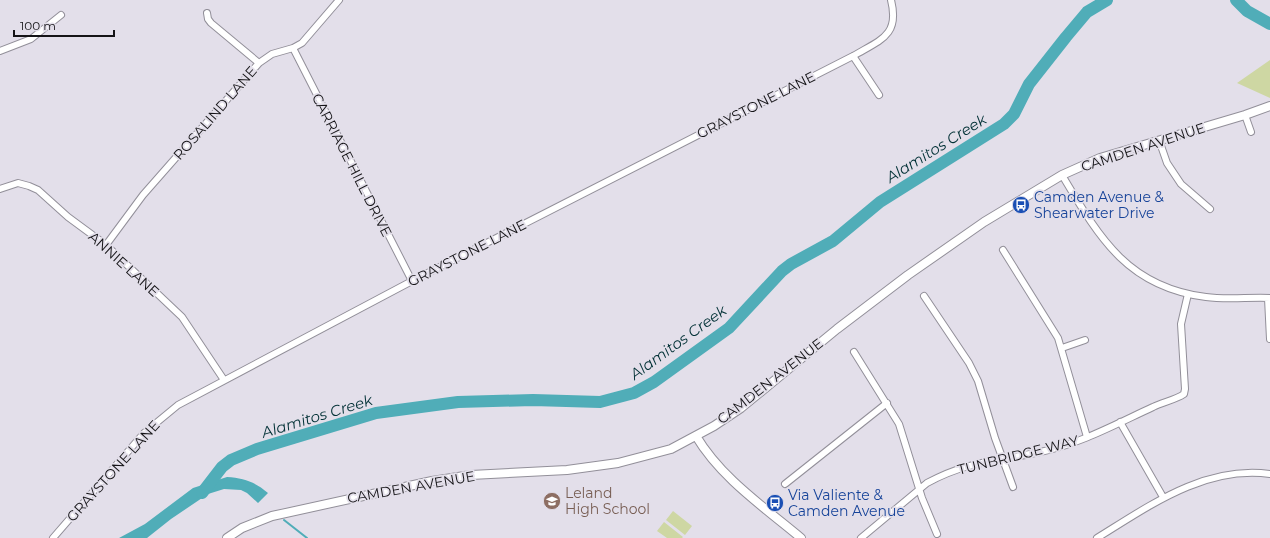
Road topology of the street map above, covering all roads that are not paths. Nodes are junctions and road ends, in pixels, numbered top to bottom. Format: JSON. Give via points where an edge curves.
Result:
{"nodes":[{"id":1,"x":339,"y":0,"type":"edge"},
{"id":2,"x":892,"y":0,"type":"edge"},
{"id":3,"x":207,"y":13,"type":"dead end"},
{"id":4,"x":61,"y":15,"type":"dead end"},
{"id":5,"x":293,"y":48,"type":"junction"},
{"id":6,"x":0,"y":51,"type":"edge"},
{"id":7,"x":853,"y":56,"type":"junction"},
{"id":8,"x":259,"y":63,"type":"junction"},
{"id":9,"x":879,"y":95,"type":"dead end"},
{"id":10,"x":1270,"y":106,"type":"edge"},
{"id":11,"x":1245,"y":115,"type":"junction"},
{"id":12,"x":1251,"y":132,"type":"dead end"},
{"id":13,"x":1159,"y":140,"type":"junction"},
{"id":14,"x":1062,"y":174,"type":"junction"},
{"id":15,"x":0,"y":189,"type":"edge"},
{"id":16,"x":1210,"y":209,"type":"dead end"},
{"id":17,"x":106,"y":245,"type":"junction"},
{"id":18,"x":1003,"y":250,"type":"dead end"},
{"id":19,"x":412,"y":281,"type":"junction"},
{"id":20,"x":1188,"y":294,"type":"junction"},
{"id":21,"x":924,"y":296,"type":"dead end"},
{"id":22,"x":1269,"y":298,"type":"edge"},
{"id":23,"x":1270,"y":339,"type":"edge"},
{"id":24,"x":1085,"y":340,"type":"dead end"},
{"id":25,"x":1062,"y":348,"type":"junction"},
{"id":26,"x":854,"y":352,"type":"dead end"},
{"id":27,"x":224,"y":380,"type":"junction"},
{"id":28,"x":887,"y":403,"type":"junction"},
{"id":29,"x":1120,"y":422,"type":"junction"},
{"id":30,"x":696,"y":436,"type":"junction"},
{"id":31,"x":1087,"y":437,"type":"junction"},
{"id":32,"x":1003,"y":458,"type":"junction"},
{"id":33,"x":1270,"y":474,"type":"edge"},
{"id":34,"x":785,"y":484,"type":"dead end"},
{"id":35,"x":1013,"y":487,"type":"dead end"},
{"id":36,"x":920,"y":489,"type":"junction"},
{"id":37,"x":1163,"y":497,"type":"junction"},
{"id":38,"x":937,"y":534,"type":"dead end"},
{"id":39,"x":53,"y":538,"type":"edge"},
{"id":40,"x":227,"y":538,"type":"edge"},
{"id":41,"x":801,"y":538,"type":"edge"},
{"id":42,"x":860,"y":538,"type":"edge"},
{"id":43,"x":1097,"y":538,"type":"edge"}],
"edges":[{"from":1,"to":5,"type":"street","name":"ROSALIND LANE","via":[[302,43]]},
{"from":2,"to":7,"type":"street","name":"GRAYSTONE LANE","via":[[892,29],[883,38]]},
{"from":3,"to":8,"type":"street","via":[[211,23]]},
{"from":4,"to":6,"type":"street","via":[[31,40]]},
{"from":5,"to":8,"type":"street","name":"ROSALIND LANE","via":[[276,52]]},
{"from":5,"to":19,"type":"street","name":"CARRIAGE HILL DRIVE"},
{"from":7,"to":9,"type":"street"},
{"from":7,"to":19,"type":"street","name":"GRAYSTONE LANE"},
{"from":8,"to":17,"type":"street","name":"ROSALIND LANE","via":[[143,195]]},
{"from":10,"to":11,"type":"street","name":"CAMDEN AVENUE"},
{"from":11,"to":12,"type":"street"},
{"from":11,"to":13,"type":"street","name":"CAMDEN AVENUE"},
{"from":13,"to":14,"type":"street","name":"CAMDEN AVENUE","via":[[1100,158]]},
{"from":13,"to":16,"type":"street","via":[[1167,164],[1181,184]]},
{"from":14,"to":20,"type":"street","via":[[1101,237],[1116,255],[1140,274]]},
{"from":14,"to":30,"type":"street","name":"CAMDEN AVENUE","via":[[984,222],[908,275],[741,408]]},
{"from":15,"to":17,"type":"street","name":"ANNIE LANE","via":[[18,183],[33,188]]},
{"from":17,"to":27,"type":"street","name":"ANNIE LANE","via":[[182,317]]},
{"from":18,"to":25,"type":"street"},
{"from":19,"to":27,"type":"street","name":"GRAYSTONE LANE"},
{"from":20,"to":22,"type":"street","via":[[1215,298]]},
{"from":20,"to":29,"type":"street","name":"TUNBRIDGE WAY","via":[[1181,324],[1184,394]]},
{"from":21,"to":32,"type":"street","via":[[969,363],[978,381]]},
{"from":22,"to":23,"type":"street"},
{"from":24,"to":25,"type":"street"},
{"from":25,"to":31,"type":"street"},
{"from":26,"to":28,"type":"street"},
{"from":27,"to":39,"type":"street","name":"GRAYSTONE LANE","via":[[178,405],[144,433]]},
{"from":28,"to":34,"type":"street"},
{"from":28,"to":36,"type":"street","via":[[899,424]]},
{"from":29,"to":31,"type":"street","name":"TUNBRIDGE WAY"},
{"from":29,"to":37,"type":"street"},
{"from":30,"to":40,"type":"street","name":"CAMDEN AVENUE","via":[[662,452],[618,463],[567,470],[463,476],[296,509],[265,518]]},
{"from":30,"to":41,"type":"street","via":[[734,483]]},
{"from":31,"to":32,"type":"street","name":"TUNBRIDGE WAY","via":[[1053,449]]},
{"from":32,"to":35,"type":"street"},
{"from":32,"to":36,"type":"street","name":"TUNBRIDGE WAY","via":[[963,466],[938,477]]},
{"from":33,"to":37,"type":"street","via":[[1224,476],[1200,482]]},
{"from":36,"to":38,"type":"street"},
{"from":36,"to":42,"type":"street","name":"TUNBRIDGE WAY"},
{"from":37,"to":43,"type":"street"}]}
